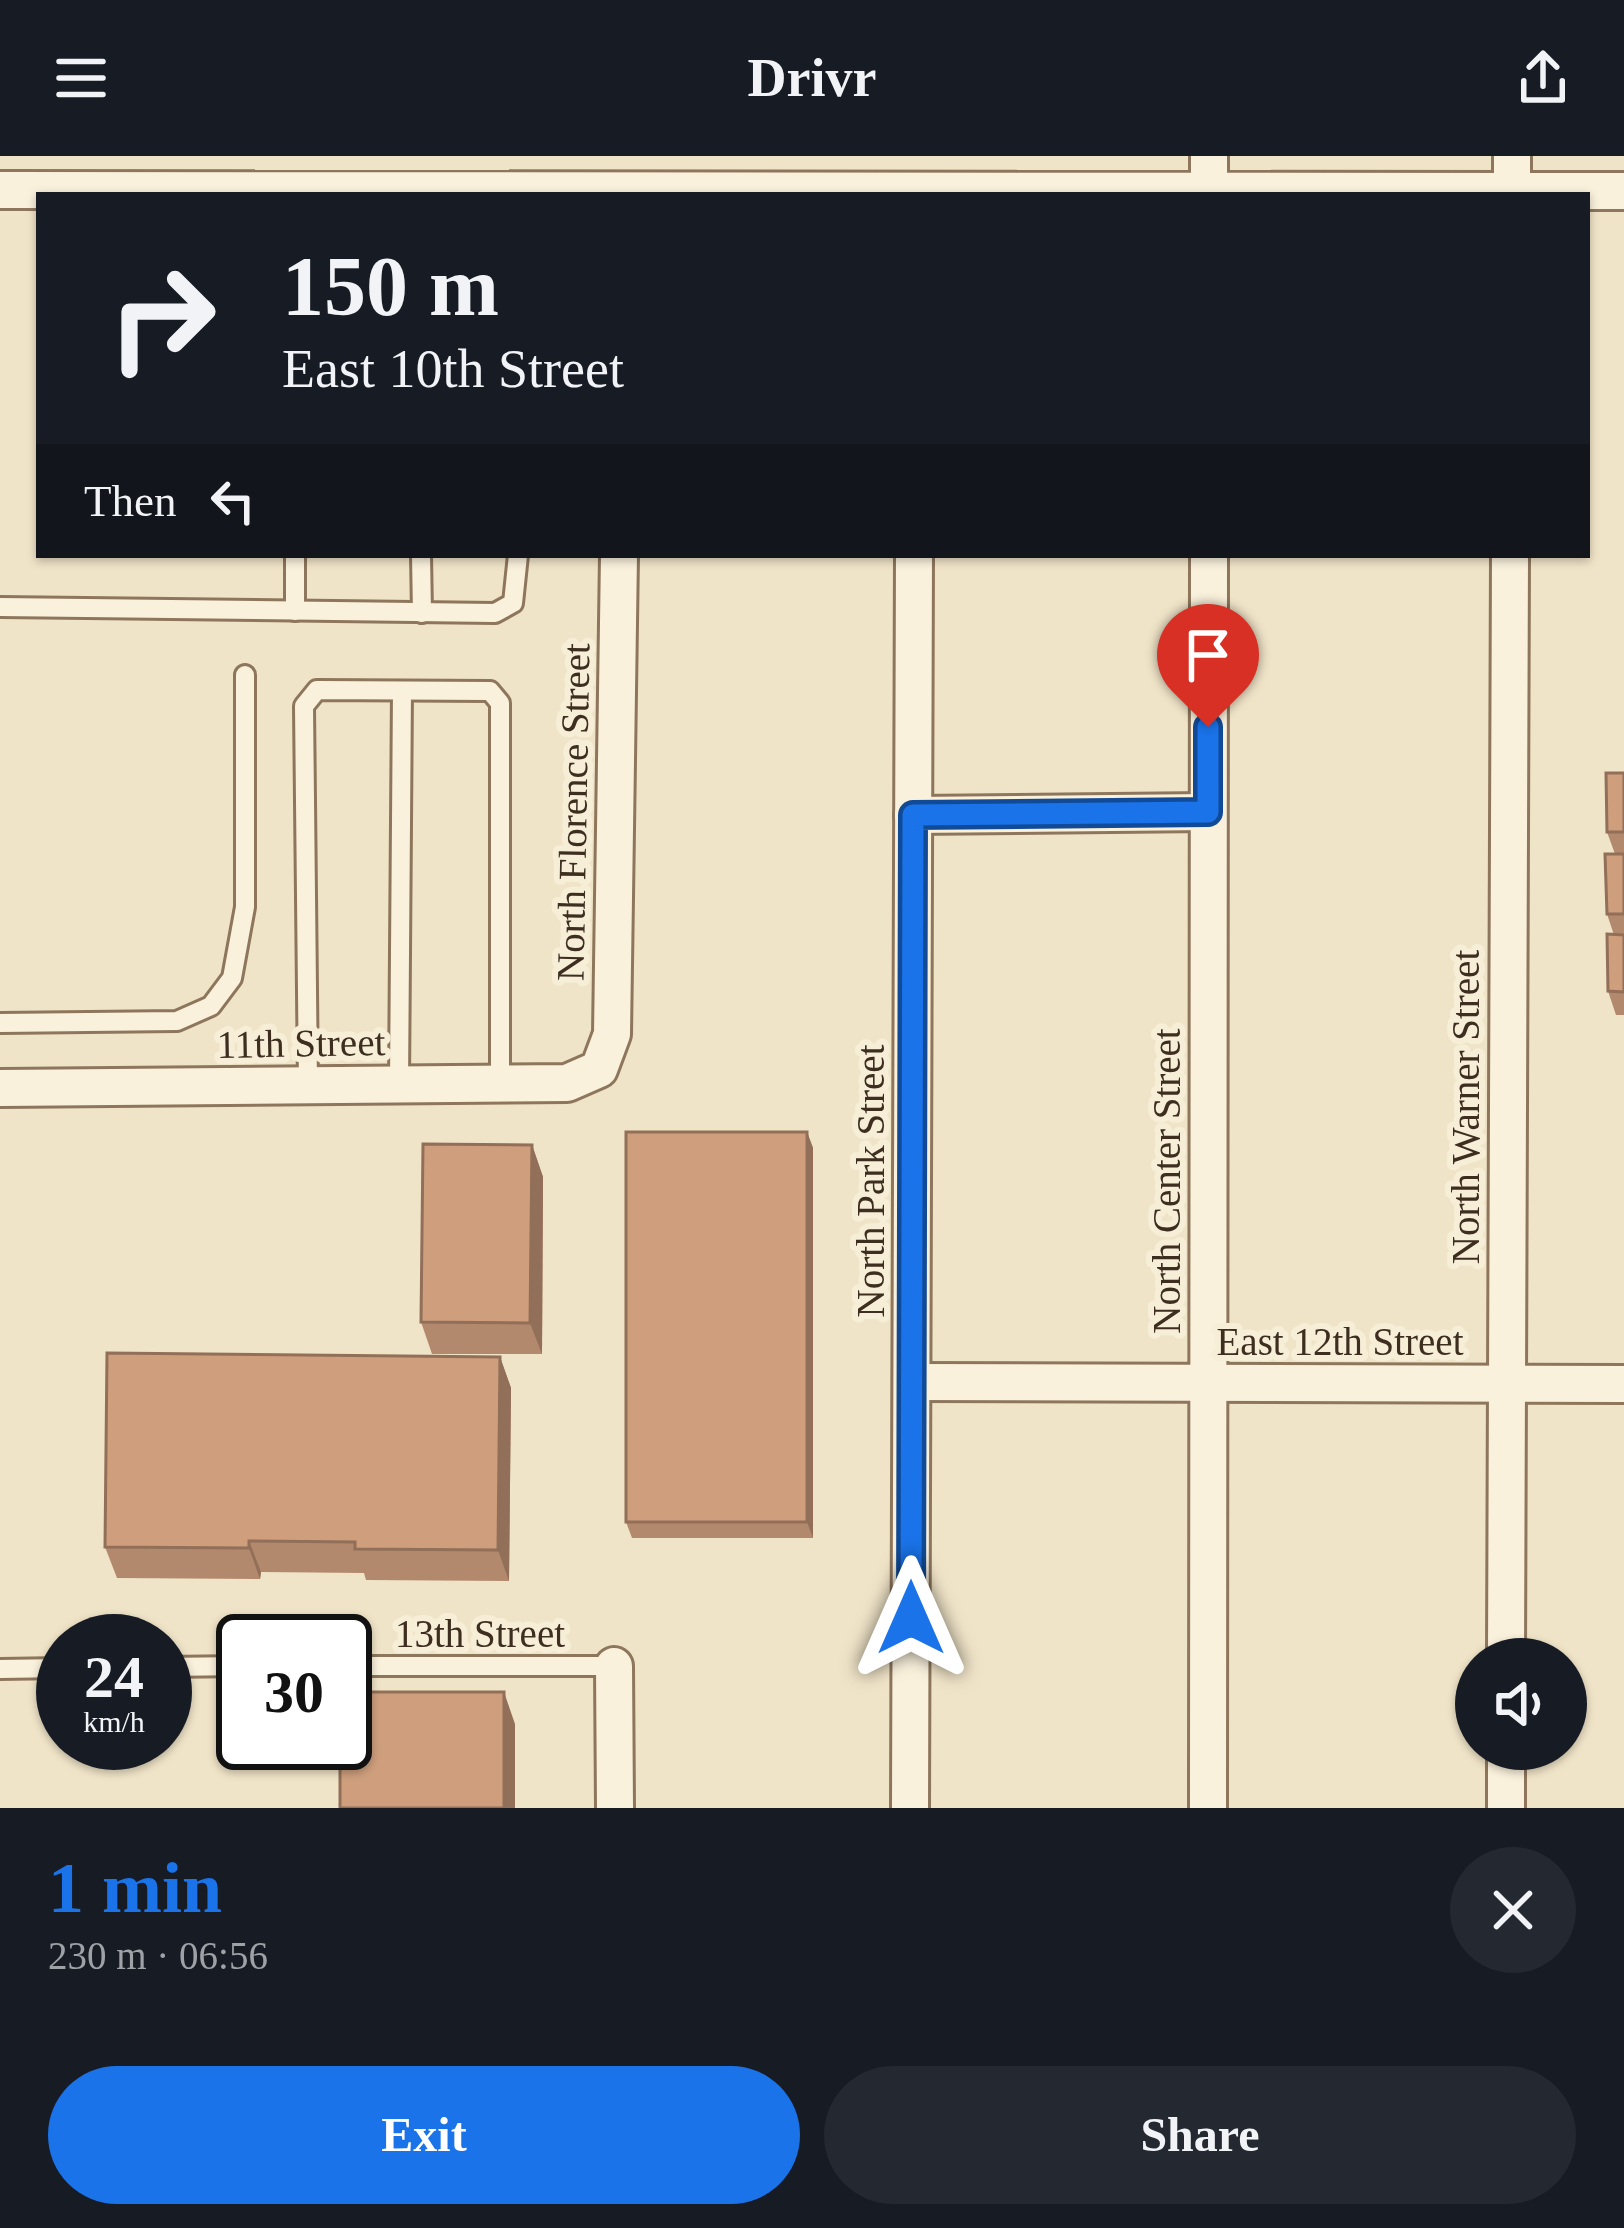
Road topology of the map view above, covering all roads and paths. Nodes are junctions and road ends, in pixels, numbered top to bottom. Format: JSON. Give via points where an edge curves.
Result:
{"nodes":[{"id":1,"x":321,"y":174,"type":"edge"},
{"id":2,"x":616,"y":180,"type":"edge"},
{"id":3,"x":915,"y":180,"type":"edge"},
{"id":4,"x":1209,"y":181,"type":"edge"},
{"id":5,"x":1512,"y":181,"type":"edge"},
{"id":6,"x":0,"y":190,"type":"edge"},
{"id":7,"x":1624,"y":191,"type":"edge"},
{"id":8,"x":171,"y":192,"type":"edge"},
{"id":9,"x":260,"y":192,"type":"edge"},
{"id":10,"x":295,"y":558,"type":"edge"},
{"id":11,"x":421,"y":558,"type":"edge"},
{"id":12,"x":518,"y":558,"type":"edge"},
{"id":13,"x":619,"y":558,"type":"edge"},
{"id":14,"x":914,"y":558,"type":"edge"},
{"id":15,"x":1209,"y":558,"type":"edge"},
{"id":16,"x":1510,"y":558,"type":"edge"},
{"id":17,"x":0,"y":607,"type":"edge"},
{"id":18,"x":295,"y":611,"type":"junction"},
{"id":19,"x":422,"y":613,"type":"junction"},
{"id":20,"x":245,"y":675,"type":"dead end"},
{"id":21,"x":402,"y":691,"type":"junction"},
{"id":22,"x":1208,"y":812,"type":"junction"},
{"id":23,"x":913,"y":815,"type":"junction"},
{"id":24,"x":0,"y":1023,"type":"edge"},
{"id":25,"x":599,"y":1069,"type":"joint"},
{"id":26,"x":500,"y":1083,"type":"junction"},
{"id":27,"x":399,"y":1084,"type":"junction"},
{"id":28,"x":308,"y":1085,"type":"junction"},
{"id":29,"x":0,"y":1088,"type":"edge"},
{"id":30,"x":912,"y":1382,"type":"junction"},
{"id":31,"x":1208,"y":1383,"type":"junction"},
{"id":32,"x":1506,"y":1384,"type":"junction"},
{"id":33,"x":1624,"y":1384,"type":"edge"},
{"id":34,"x":1506,"y":1638,"type":"edge"},
{"id":35,"x":372,"y":1666,"type":"edge"},
{"id":36,"x":614,"y":1666,"type":"joint"},
{"id":37,"x":36,"y":1668,"type":"edge"},
{"id":38,"x":0,"y":1669,"type":"edge"},
{"id":39,"x":1506,"y":1770,"type":"edge"},
{"id":40,"x":615,"y":1808,"type":"edge"},
{"id":41,"x":910,"y":1808,"type":"edge"},
{"id":42,"x":1208,"y":1808,"type":"edge"},
{"id":43,"x":1506,"y":1808,"type":"edge"}],
"edges":[{"from":1,"to":2,"type":"street"},
{"from":1,"to":9,"type":"street"},
{"from":2,"to":3,"type":"street"},
{"from":3,"to":4,"type":"street"},
{"from":4,"to":5,"type":"street"},
{"from":5,"to":7,"type":"street"},
{"from":6,"to":8,"type":"street"},
{"from":10,"to":18,"type":"lane"},
{"from":11,"to":19,"type":"lane"},
{"from":12,"to":19,"type":"lane","via":[[513,602],[495,613]]},
{"from":13,"to":25,"type":"street","name":"North Florence Street","via":[[612,1034]]},
{"from":14,"to":23,"type":"street","name":"North Park Street"},
{"from":15,"to":22,"type":"street","name":"North Center Street"},
{"from":16,"to":32,"type":"street","name":"North Warner Street"},
{"from":17,"to":18,"type":"lane"},
{"from":18,"to":19,"type":"lane"},
{"from":20,"to":24,"type":"lane","via":[[245,907],[232,978],[211,1006],[177,1021]]},
{"from":21,"to":26,"type":"lane","via":[[490,691],[500,703]]},
{"from":21,"to":27,"type":"lane"},
{"from":21,"to":28,"type":"lane","via":[[317,691],[304,706]]},
{"from":22,"to":23,"type":"street"},
{"from":22,"to":31,"type":"street","name":"North Center Street"},
{"from":23,"to":30,"type":"street","name":"North Park Street"},
{"from":25,"to":26,"type":"street","name":"11th Street","via":[[567,1083]]},
{"from":26,"to":27,"type":"street","name":"11th Street"},
{"from":27,"to":28,"type":"street","name":"11th Street"},
{"from":28,"to":29,"type":"street","name":"11th Street"},
{"from":30,"to":31,"type":"street","name":"East 12th Street"},
{"from":30,"to":41,"type":"street","name":"North Park Street"},
{"from":31,"to":32,"type":"street","name":"East 12th Street"},
{"from":31,"to":42,"type":"street","name":"North Center Street"},
{"from":32,"to":33,"type":"street","name":"East 12th Street"},
{"from":32,"to":34,"type":"street","name":"North Warner Street"},
{"from":35,"to":36,"type":"lane","name":"13th Street"},
{"from":36,"to":40,"type":"street"},
{"from":37,"to":38,"type":"lane"},
{"from":39,"to":43,"type":"street"}]}
